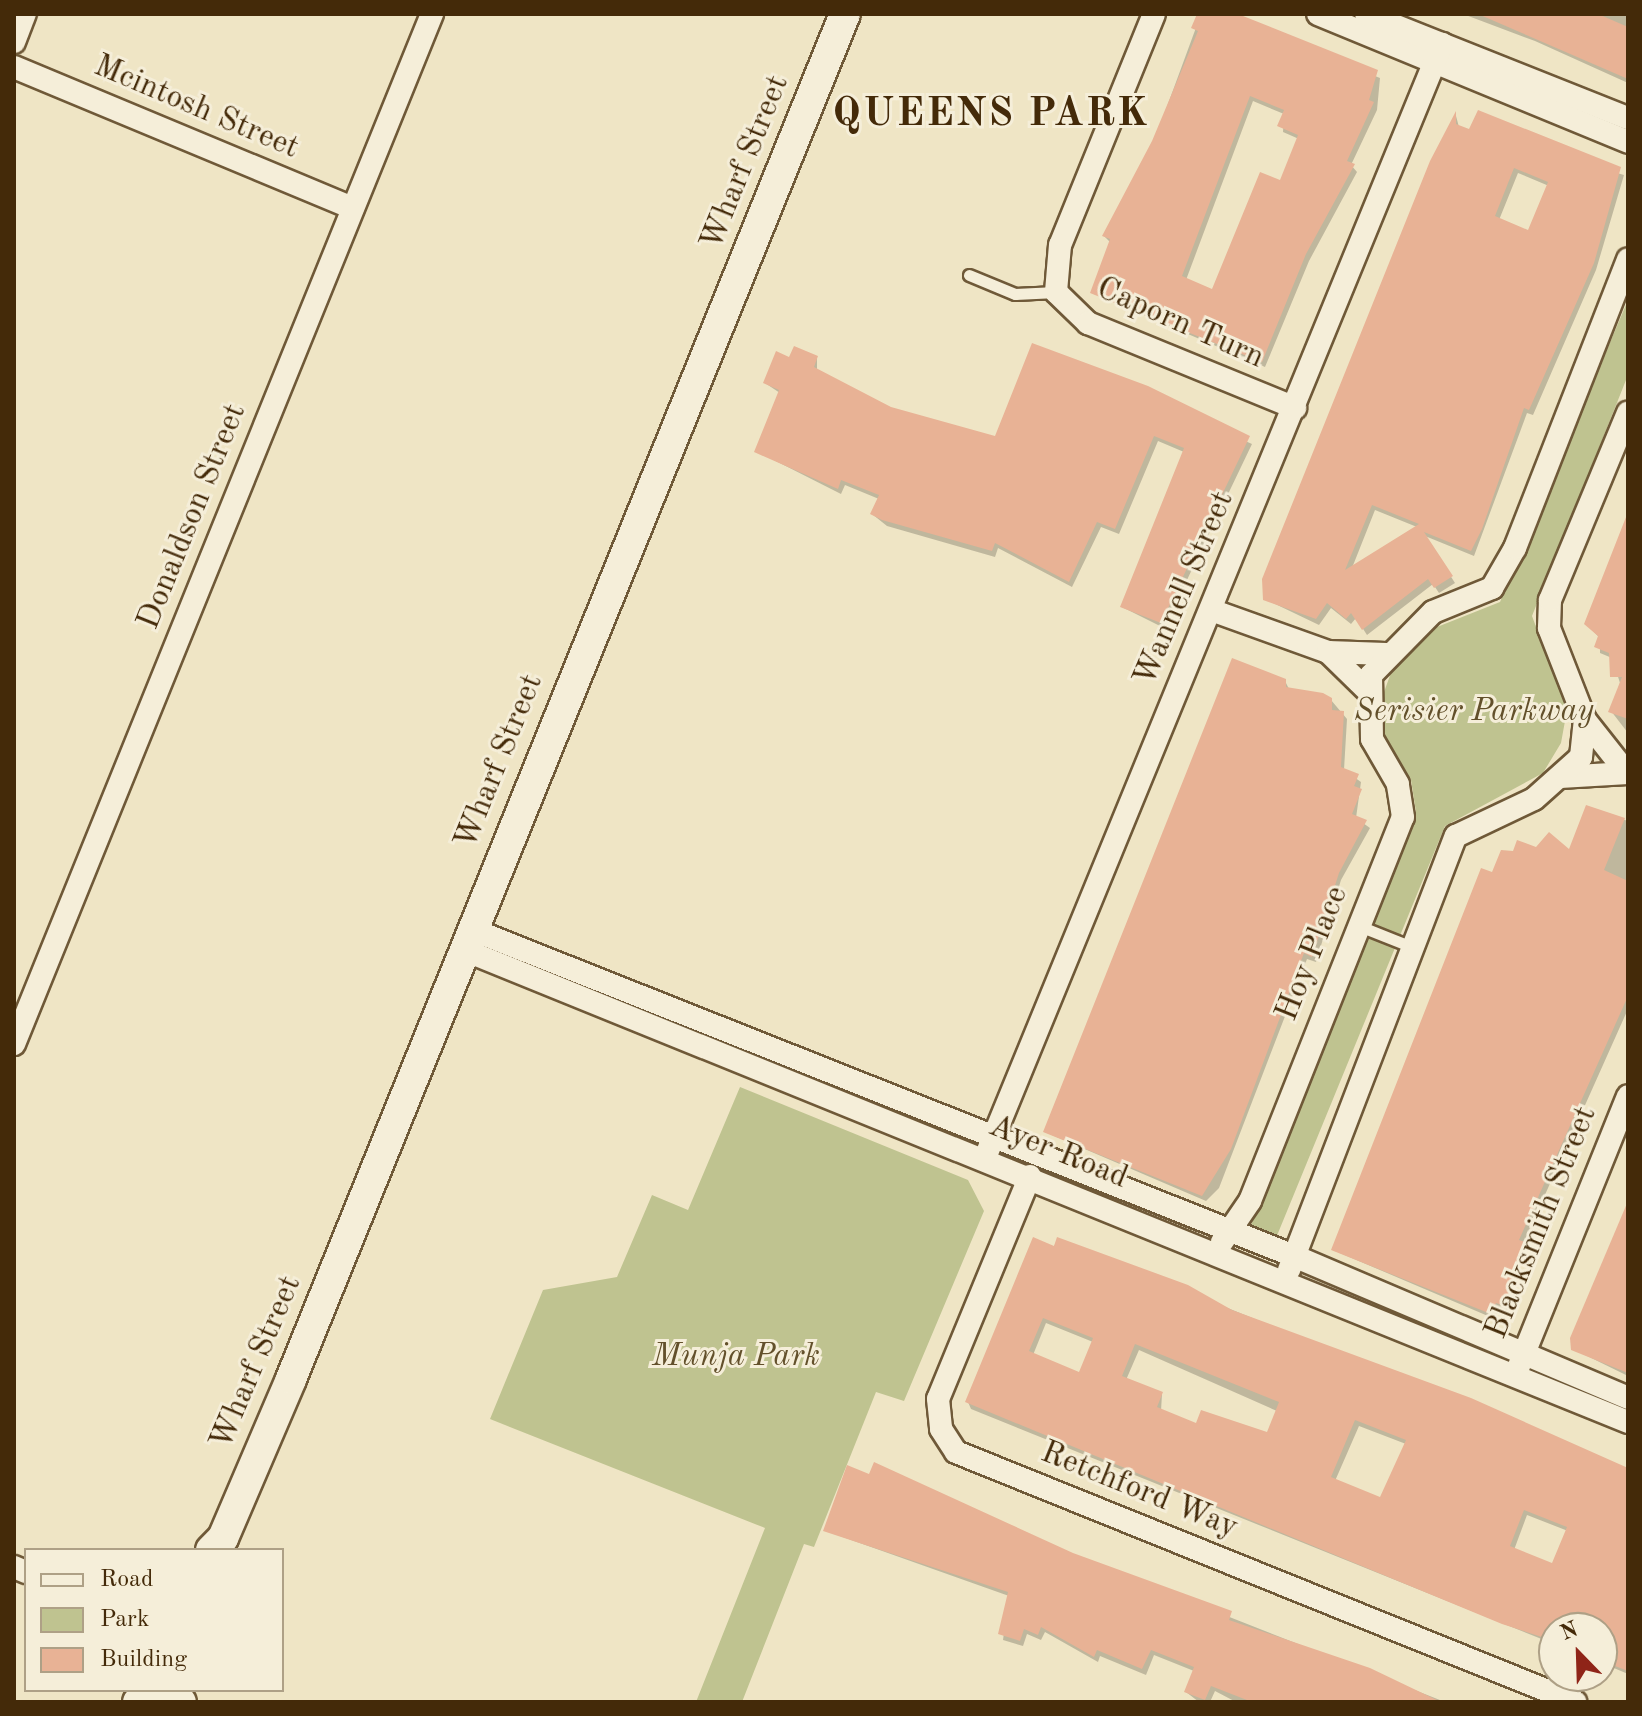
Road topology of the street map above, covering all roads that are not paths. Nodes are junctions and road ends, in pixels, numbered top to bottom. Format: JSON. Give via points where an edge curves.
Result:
{"nodes":[{"id":1,"x":25,"y":14,"type":"edge"},
{"id":2,"x":432,"y":14,"type":"edge"},
{"id":3,"x":845,"y":14,"type":"edge"},
{"id":4,"x":1154,"y":14,"type":"edge"},
{"id":5,"x":1318,"y":14,"type":"edge"},
{"id":6,"x":1366,"y":14,"type":"edge"},
{"id":7,"x":14,"y":42,"type":"edge"},
{"id":8,"x":1439,"y":53,"type":"junction"},
{"id":9,"x":14,"y":67,"type":"edge"},
{"id":10,"x":1628,"y":118,"type":"edge"},
{"id":11,"x":1628,"y":142,"type":"edge"},
{"id":12,"x":353,"y":208,"type":"junction"},
{"id":13,"x":1628,"y":259,"type":"edge"},
{"id":14,"x":969,"y":275,"type":"dead end"},
{"id":15,"x":1056,"y":292,"type":"junction"},
{"id":16,"x":1295,"y":408,"type":"junction"},
{"id":17,"x":1628,"y":413,"type":"edge"},
{"id":18,"x":1211,"y":610,"type":"junction"},
{"id":19,"x":1328,"y":652,"type":"junction"},
{"id":20,"x":1386,"y":654,"type":"junction"},
{"id":21,"x":1369,"y":683,"type":"junction"},
{"id":22,"x":1585,"y":720,"type":"junction"},
{"id":23,"x":1627,"y":772,"type":"edge"},
{"id":24,"x":1560,"y":777,"type":"junction"},
{"id":25,"x":1358,"y":926,"type":"junction"},
{"id":26,"x":466,"y":939,"type":"junction"},
{"id":27,"x":1412,"y":947,"type":"junction"},
{"id":28,"x":14,"y":1044,"type":"edge"},
{"id":29,"x":1628,"y":1096,"type":"edge"},
{"id":30,"x":989,"y":1149,"type":"junction"},
{"id":31,"x":1030,"y":1176,"type":"junction"},
{"id":32,"x":1223,"y":1240,"type":"junction"},
{"id":33,"x":1294,"y":1256,"type":"junction"},
{"id":34,"x":1287,"y":1278,"type":"junction"},
{"id":35,"x":1520,"y":1364,"type":"junction"},
{"id":36,"x":1628,"y":1398,"type":"edge"},
{"id":37,"x":1628,"y":1422,"type":"edge"},
{"id":38,"x":219,"y":1546,"type":"edge"},
{"id":39,"x":146,"y":1696,"type":"edge"},
{"id":40,"x":181,"y":1702,"type":"edge"},
{"id":41,"x":1575,"y":1702,"type":"edge"}],
"edges":[{"from":1,"to":7,"type":"street"},
{"from":2,"to":12,"type":"street","name":"Donaldson Street"},
{"from":3,"to":26,"type":"street","name":"Wharf Street"},
{"from":4,"to":15,"type":"street","name":"Caporn Turn","via":[[1060,245]]},
{"from":5,"to":8,"type":"street"},
{"from":6,"to":8,"type":"street"},
{"from":8,"to":10,"type":"street"},
{"from":8,"to":11,"type":"street"},
{"from":8,"to":16,"type":"street","name":"Wannell Street"},
{"from":9,"to":12,"type":"street","name":"Mcintosh Street"},
{"from":12,"to":28,"type":"street","name":"Donaldson Street"},
{"from":13,"to":20,"type":"street","via":[[1515,548],[1492,588],[1433,612]]},
{"from":14,"to":15,"type":"lane","via":[[1015,294]]},
{"from":15,"to":16,"type":"street","name":"Caporn Turn","via":[[1088,323]]},
{"from":16,"to":18,"type":"street","name":"Wannell Street"},
{"from":17,"to":22,"type":"street","via":[[1550,600],[1549,628]]},
{"from":18,"to":19,"type":"street"},
{"from":18,"to":30,"type":"street","name":"Wannell Street"},
{"from":19,"to":20,"type":"street"},
{"from":19,"to":21,"type":"street"},
{"from":20,"to":21,"type":"street"},
{"from":21,"to":25,"type":"street","name":"Hoy Place","via":[[1372,739],[1398,784],[1403,817]]},
{"from":22,"to":23,"type":"street"},
{"from":22,"to":24,"type":"street","via":[[1581,757]]},
{"from":23,"to":24,"type":"street"},
{"from":24,"to":27,"type":"street","via":[[1534,799],[1469,824],[1456,836]]},
{"from":25,"to":27,"type":"lane"},
{"from":25,"to":32,"type":"street","name":"Hoy Place","via":[[1250,1201]]},
{"from":26,"to":30,"type":"street","name":"Ayer Road"},
{"from":26,"to":38,"type":"street","name":"Wharf Street"},
{"from":27,"to":33,"type":"street"},
{"from":29,"to":35,"type":"street","name":"Blacksmith Street"},
{"from":30,"to":31,"type":"street","name":"Ayer Road"},
{"from":30,"to":32,"type":"street","name":"Ayer Road"},
{"from":31,"to":32,"type":"street","name":"Ayer Road"},
{"from":31,"to":41,"type":"street","name":"Retchford Way","via":[[938,1399],[941,1429],[956,1452]]},
{"from":32,"to":33,"type":"street","name":"Ayer Road"},
{"from":32,"to":34,"type":"street","name":"Ayer Road"},
{"from":33,"to":34,"type":"street"},
{"from":33,"to":35,"type":"street","name":"Ayer Road"},
{"from":34,"to":35,"type":"street","name":"Ayer Road"},
{"from":35,"to":36,"type":"street","name":"Ayer Road"},
{"from":35,"to":37,"type":"street","name":"Ayer Road"},
{"from":39,"to":40,"type":"street"}]}
